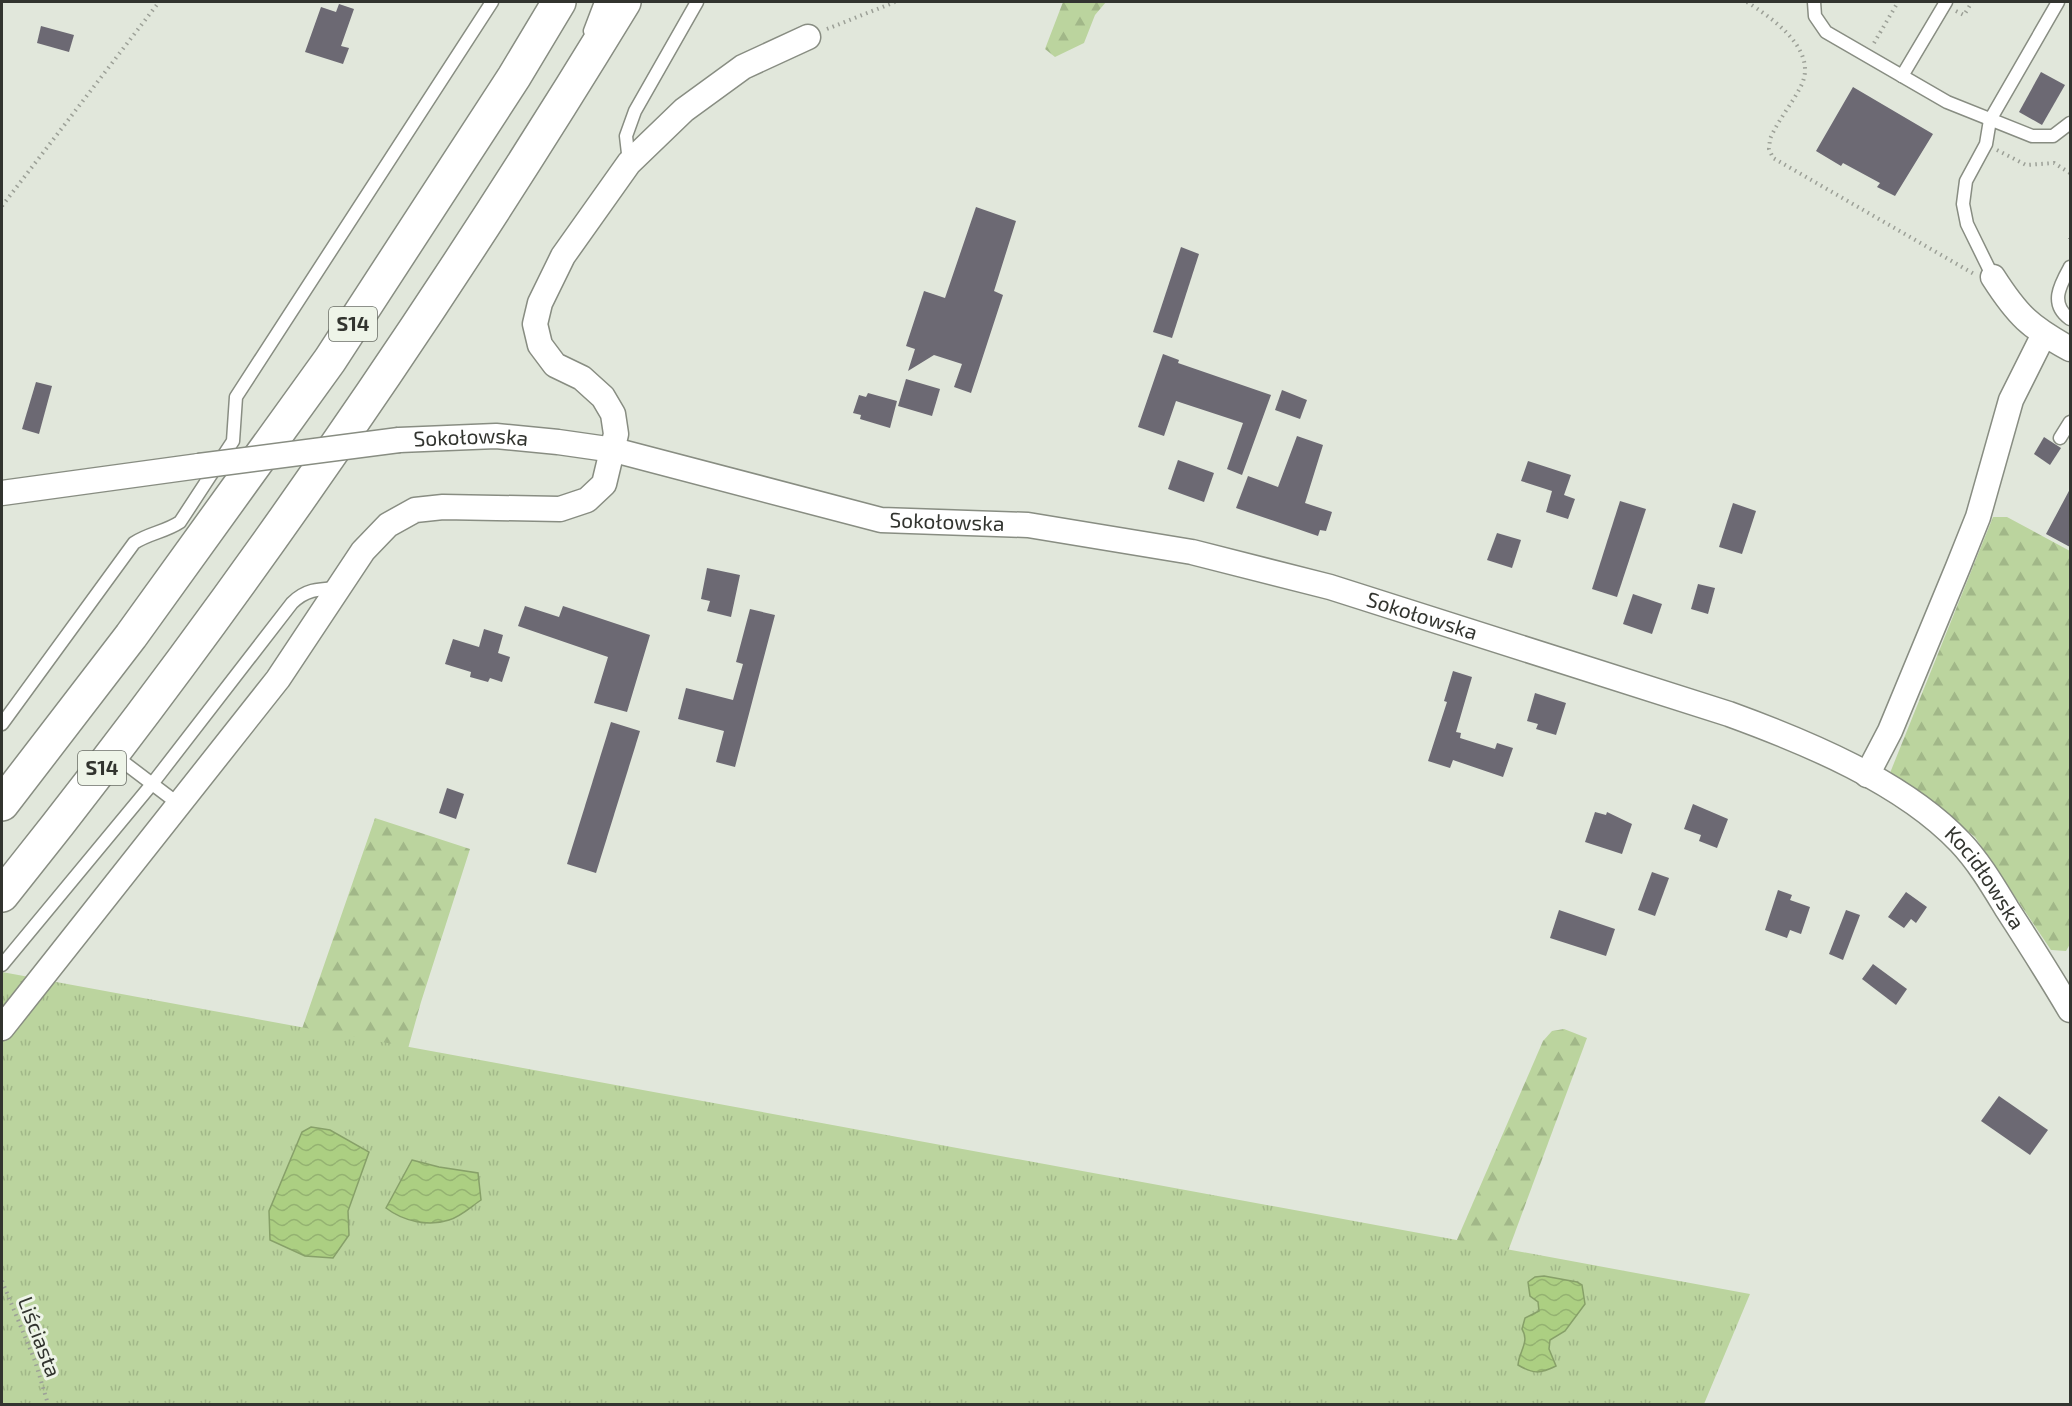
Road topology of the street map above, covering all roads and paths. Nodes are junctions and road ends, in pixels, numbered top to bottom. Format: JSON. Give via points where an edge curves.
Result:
{"nodes":[{"id":1,"x":159,"y":2,"type":"edge"},
{"id":2,"x":492,"y":2,"type":"edge"},
{"id":3,"x":601,"y":2,"type":"edge"},
{"id":4,"x":624,"y":2,"type":"edge"},
{"id":5,"x":698,"y":2,"type":"edge"},
{"id":6,"x":895,"y":2,"type":"edge"},
{"id":7,"x":1748,"y":2,"type":"edge"},
{"id":8,"x":1814,"y":2,"type":"edge"},
{"id":9,"x":1898,"y":2,"type":"edge"},
{"id":10,"x":1946,"y":2,"type":"edge"},
{"id":11,"x":2058,"y":2,"type":"edge"},
{"id":12,"x":565,"y":6,"type":"edge"},
{"id":13,"x":808,"y":37,"type":"joint"},
{"id":14,"x":1866,"y":57,"type":"junction"},
{"id":15,"x":1902,"y":76,"type":"junction"},
{"id":16,"x":562,"y":105,"type":"junction"},
{"id":17,"x":1990,"y":120,"type":"junction"},
{"id":18,"x":2070,"y":123,"type":"edge"},
{"id":19,"x":1986,"y":144,"type":"junction"},
{"id":20,"x":629,"y":163,"type":"junction"},
{"id":21,"x":2070,"y":173,"type":"edge"},
{"id":22,"x":2,"y":206,"type":"edge"},
{"id":23,"x":2070,"y":267,"type":"edge"},
{"id":24,"x":1993,"y":277,"type":"junction"},
{"id":25,"x":2070,"y":319,"type":"edge"},
{"id":26,"x":2043,"y":334,"type":"junction"},
{"id":27,"x":2070,"y":349,"type":"edge"},
{"id":28,"x":2070,"y":422,"type":"edge"},
{"id":29,"x":2060,"y":438,"type":"dead end"},
{"id":30,"x":614,"y":450,"type":"junction"},
{"id":31,"x":2,"y":493,"type":"edge"},
{"id":32,"x":339,"y":588,"type":"junction"},
{"id":33,"x":2,"y":724,"type":"edge"},
{"id":34,"x":113,"y":754,"type":"junction"},
{"id":35,"x":1867,"y":775,"type":"junction"},
{"id":36,"x":152,"y":784,"type":"junction"},
{"id":37,"x":2,"y":804,"type":"edge"},
{"id":38,"x":180,"y":805,"type":"junction"},
{"id":39,"x":2,"y":895,"type":"edge"},
{"id":40,"x":2,"y":965,"type":"edge"},
{"id":41,"x":2070,"y":1010,"type":"edge"},
{"id":42,"x":2,"y":1028,"type":"edge"},
{"id":43,"x":2,"y":1281,"type":"edge"},
{"id":44,"x":48,"y":1404,"type":"edge"}],
"edges":[{"from":1,"to":22,"type":"path"},
{"from":2,"to":33,"type":"lane","via":[[236,398],[233,441],[180,522],[134,543]]},
{"from":3,"to":16,"type":"lane"},
{"from":4,"to":16,"type":"highway","number":"S14"},
{"from":5,"to":20,"type":"lane","via":[[635,111],[626,136]]},
{"from":6,"to":13,"type":"path"},
{"from":7,"to":24,"type":"path","via":[[1789,34],[1803,58],[1802,84],[1770,139],[1773,158],[1980,278]]},
{"from":8,"to":14,"type":"lane","via":[[1815,16],[1826,32]]},
{"from":9,"to":14,"type":"path"},
{"from":10,"to":15,"type":"lane"},
{"from":11,"to":17,"type":"lane"},
{"from":12,"to":37,"type":"highway","number":"S14","via":[[514,77],[330,360],[131,636]]},
{"from":13,"to":20,"type":"street","via":[[743,67],[684,110]]},
{"from":14,"to":15,"type":"lane"},
{"from":15,"to":17,"type":"lane","via":[[1947,102]]},
{"from":16,"to":34,"type":"highway","number":"S14","via":[[328,459]]},
{"from":17,"to":18,"type":"lane","via":[[2043,138],[2053,136]]},
{"from":17,"to":19,"type":"lane"},
{"from":19,"to":21,"type":"path","via":[[2026,165],[2054,163]]},
{"from":19,"to":24,"type":"lane","via":[[1966,181],[1963,204],[1967,224]]},
{"from":20,"to":30,"type":"street","via":[[564,256],[540,303],[535,324],[540,345],[555,365],[582,378],[603,397],[613,414]]},
{"from":23,"to":25,"type":"lane","via":[[2057,292],[2057,302]]},
{"from":24,"to":26,"type":"street","via":[[2022,318]]},
{"from":26,"to":27,"type":"street"},
{"from":26,"to":35,"type":"street","via":[[2012,400],[1978,517],[1890,731]]},
{"from":28,"to":29,"type":"lane"},
{"from":30,"to":31,"type":"street","name":"Sokołowska","bridge":true,"via":[[496,436],[399,440]]},
{"from":30,"to":32,"type":"street","via":[[604,484],[587,500],[560,509],[415,510],[388,525],[363,551]]},
{"from":30,"to":35,"type":"street","name":"Sokołowska","via":[[881,520],[1066,530],[1192,552],[1307,581],[1729,714]]},
{"from":32,"to":36,"type":"lane","via":[[312,590],[292,603]]},
{"from":32,"to":38,"type":"street","via":[[278,679]]},
{"from":34,"to":36,"type":"lane"},
{"from":34,"to":39,"type":"highway","number":"S14"},
{"from":35,"to":41,"type":"street","name":"Kocidłowska","via":[[1921,807],[1971,855]]},
{"from":36,"to":38,"type":"lane"},
{"from":36,"to":40,"type":"lane"},
{"from":38,"to":42,"type":"street"},
{"from":43,"to":44,"type":"path","name":"Liściasta"}]}
